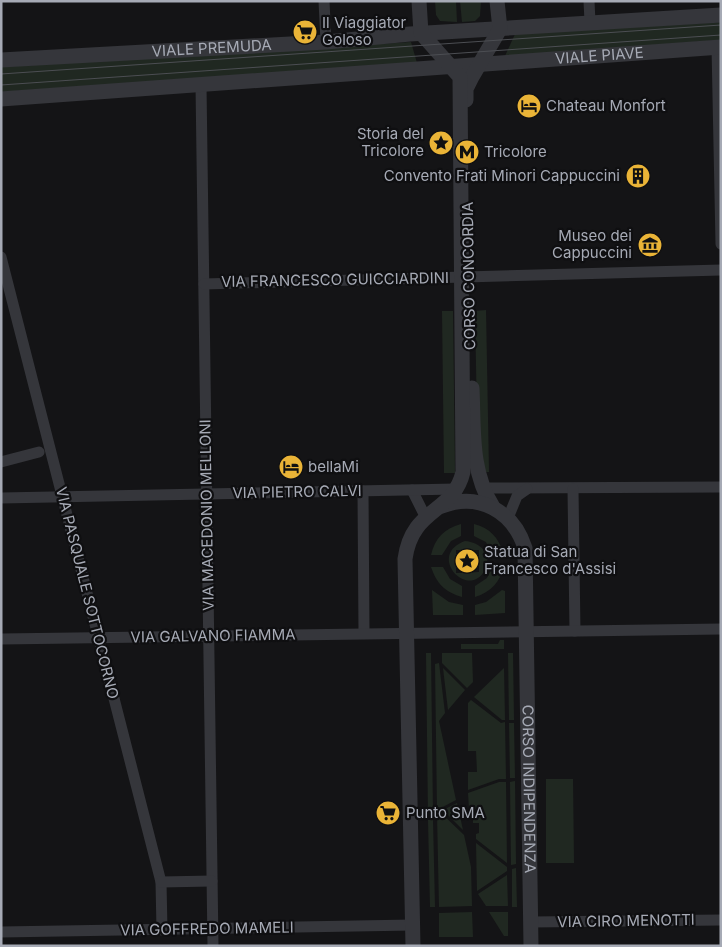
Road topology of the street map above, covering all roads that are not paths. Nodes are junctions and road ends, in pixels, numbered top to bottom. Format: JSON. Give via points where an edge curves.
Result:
{"nodes":[{"id":1,"x":324,"y":1,"type":"edge"},
{"id":2,"x":419,"y":1,"type":"edge"},
{"id":3,"x":497,"y":1,"type":"edge"},
{"id":4,"x":589,"y":1,"type":"edge"},
{"id":5,"x":721,"y":15,"type":"edge"},
{"id":6,"x":590,"y":22,"type":"junction"},
{"id":7,"x":500,"y":29,"type":"junction"},
{"id":8,"x":421,"y":33,"type":"junction"},
{"id":9,"x":326,"y":42,"type":"junction"},
{"id":10,"x":719,"y":47,"type":"edge"},
{"id":11,"x":1,"y":60,"type":"edge"},
{"id":12,"x":477,"y":66,"type":"junction"},
{"id":13,"x":452,"y":68,"type":"junction"},
{"id":14,"x":201,"y":85,"type":"junction"},
{"id":15,"x":1,"y":99,"type":"edge"},
{"id":16,"x":721,"y":244,"type":"edge"},
{"id":17,"x":2,"y":265,"type":"edge"},
{"id":18,"x":721,"y":270,"type":"edge"},
{"id":19,"x":465,"y":277,"type":"junction"},
{"id":20,"x":204,"y":284,"type":"junction"},
{"id":21,"x":39,"y":452,"type":"dead end"},
{"id":22,"x":1,"y":462,"type":"edge"},
{"id":23,"x":721,"y":487,"type":"edge"},
{"id":24,"x":483,"y":488,"type":"junction"},
{"id":25,"x":573,"y":488,"type":"junction"},
{"id":26,"x":456,"y":489,"type":"junction"},
{"id":27,"x":527,"y":489,"type":"junction"},
{"id":28,"x":412,"y":490,"type":"junction"},
{"id":29,"x":362,"y":491,"type":"junction"},
{"id":30,"x":207,"y":495,"type":"junction"},
{"id":31,"x":62,"y":497,"type":"junction"},
{"id":32,"x":1,"y":498,"type":"edge"},
{"id":33,"x":442,"y":506,"type":"junction"},
{"id":34,"x":493,"y":507,"type":"junction"},
{"id":35,"x":425,"y":516,"type":"junction"},
{"id":36,"x":508,"y":518,"type":"junction"},
{"id":37,"x":721,"y":629,"type":"edge"},
{"id":38,"x":575,"y":631,"type":"junction"},
{"id":39,"x":406,"y":632,"type":"junction"},
{"id":40,"x":528,"y":632,"type":"junction"},
{"id":41,"x":364,"y":633,"type":"junction"},
{"id":42,"x":208,"y":637,"type":"junction"},
{"id":43,"x":98,"y":638,"type":"junction"},
{"id":44,"x":1,"y":639,"type":"edge"},
{"id":45,"x":212,"y":881,"type":"junction"},
{"id":46,"x":161,"y":882,"type":"junction"},
{"id":47,"x":721,"y":920,"type":"edge"},
{"id":48,"x":531,"y":922,"type":"junction"},
{"id":49,"x":413,"y":925,"type":"junction"},
{"id":50,"x":162,"y":930,"type":"junction"},
{"id":51,"x":213,"y":930,"type":"junction"},
{"id":52,"x":1,"y":932,"type":"edge"},
{"id":53,"x":213,"y":946,"type":"edge"},
{"id":54,"x":413,"y":946,"type":"edge"},
{"id":55,"x":532,"y":946,"type":"edge"}],
"edges":[{"from":1,"to":9,"type":"street"},
{"from":2,"to":8,"type":"street"},
{"from":3,"to":7,"type":"street"},
{"from":4,"to":6,"type":"street"},
{"from":5,"to":6,"type":"street"},
{"from":6,"to":7,"type":"street"},
{"from":7,"to":8,"type":"street","name":"VIALE PREMUDA"},
{"from":7,"to":12,"type":"street","name":"CORSO CONCORDIA"},
{"from":8,"to":9,"type":"street","name":"VIALE PREMUDA"},
{"from":8,"to":13,"type":"street"},
{"from":9,"to":11,"type":"street","name":"VIALE PREMUDA"},
{"from":10,"to":12,"type":"street","name":"VIALE PIAVE"},
{"from":10,"to":16,"type":"street"},
{"from":12,"to":13,"type":"street","name":"VIALE PIAVE"},
{"from":12,"to":19,"type":"street","name":"CORSO CONCORDIA","via":[[466,89]]},
{"from":13,"to":14,"type":"street","name":"VIALE PIAVE"},
{"from":13,"to":19,"type":"street","name":"CORSO CONCORDIA","via":[[460,77]]},
{"from":14,"to":15,"type":"street"},
{"from":14,"to":20,"type":"street","name":"VIA MACEDONIO MELLONI"},
{"from":17,"to":31,"type":"street","name":"VIA PASQUALE SOTTOCORNO"},
{"from":18,"to":19,"type":"street","name":"VIA FRANCESCO GUICCIARDINI"},
{"from":19,"to":20,"type":"street","name":"VIA FRANCESCO GUICCIARDINI"},
{"from":19,"to":24,"type":"street","name":"CORSO CONCORDIA","via":[[475,459]]},
{"from":19,"to":26,"type":"street","name":"CORSO CONCORDIA","via":[[463,472]]},
{"from":20,"to":30,"type":"street","name":"VIA MACEDONIO MELLONI"},
{"from":21,"to":22,"type":"street"},
{"from":23,"to":25,"type":"street"},
{"from":24,"to":27,"type":"street"},
{"from":24,"to":34,"type":"street","name":"CORSO CONCORDIA"},
{"from":25,"to":27,"type":"street"},
{"from":25,"to":38,"type":"street"},
{"from":26,"to":28,"type":"street","name":"VIA PIETRO CALVI"},
{"from":26,"to":33,"type":"street"},
{"from":27,"to":36,"type":"street","via":[[517,496]]},
{"from":28,"to":29,"type":"street","name":"VIA PIETRO CALVI"},
{"from":28,"to":35,"type":"street"},
{"from":29,"to":30,"type":"street","name":"VIA PIETRO CALVI"},
{"from":29,"to":41,"type":"street"},
{"from":30,"to":31,"type":"street","name":"VIA PIETRO CALVI"},
{"from":30,"to":42,"type":"street","name":"VIA MACEDONIO MELLONI"},
{"from":31,"to":32,"type":"street","name":"VIA PIETRO CALVI"},
{"from":31,"to":43,"type":"street","name":"VIA PASQUALE SOTTOCORNO"},
{"from":33,"to":34,"type":"street","via":[[466,501]]},
{"from":33,"to":35,"type":"street"},
{"from":34,"to":36,"type":"street"},
{"from":35,"to":39,"type":"street","via":[[406,549]]},
{"from":36,"to":40,"type":"street","via":[[522,538],[527,557]]},
{"from":37,"to":38,"type":"street"},
{"from":38,"to":40,"type":"street"},
{"from":39,"to":40,"type":"street"},
{"from":39,"to":41,"type":"street","name":"VIA GALVANO FIAMMA"},
{"from":39,"to":49,"type":"street"},
{"from":40,"to":48,"type":"street","name":"CORSO INDIPENDENZA"},
{"from":41,"to":42,"type":"street","name":"VIA GALVANO FIAMMA"},
{"from":42,"to":43,"type":"street","name":"VIA GALVANO FIAMMA"},
{"from":42,"to":45,"type":"street","name":"VIA MACEDONIO MELLONI"},
{"from":43,"to":44,"type":"street","name":"VIA GALVANO FIAMMA"},
{"from":43,"to":46,"type":"street","name":"VIA PASQUALE SOTTOCORNO"},
{"from":45,"to":46,"type":"street"},
{"from":45,"to":51,"type":"street","name":"VIA MACEDONIO MELLONI"},
{"from":46,"to":50,"type":"street","name":"VIA PASQUALE SOTTOCORNO"},
{"from":47,"to":48,"type":"street","name":"VIA CIRO MENOTTI"},
{"from":48,"to":55,"type":"street","name":"CORSO INDIPENDENZA"},
{"from":49,"to":51,"type":"street","name":"VIA GOFFREDO MAMELI"},
{"from":49,"to":54,"type":"street"},
{"from":50,"to":51,"type":"street","name":"VIA GOFFREDO MAMELI"},
{"from":50,"to":52,"type":"street","name":"VIA GOFFREDO MAMELI"},
{"from":51,"to":53,"type":"street","name":"VIA MACEDONIO MELLONI"}]}
